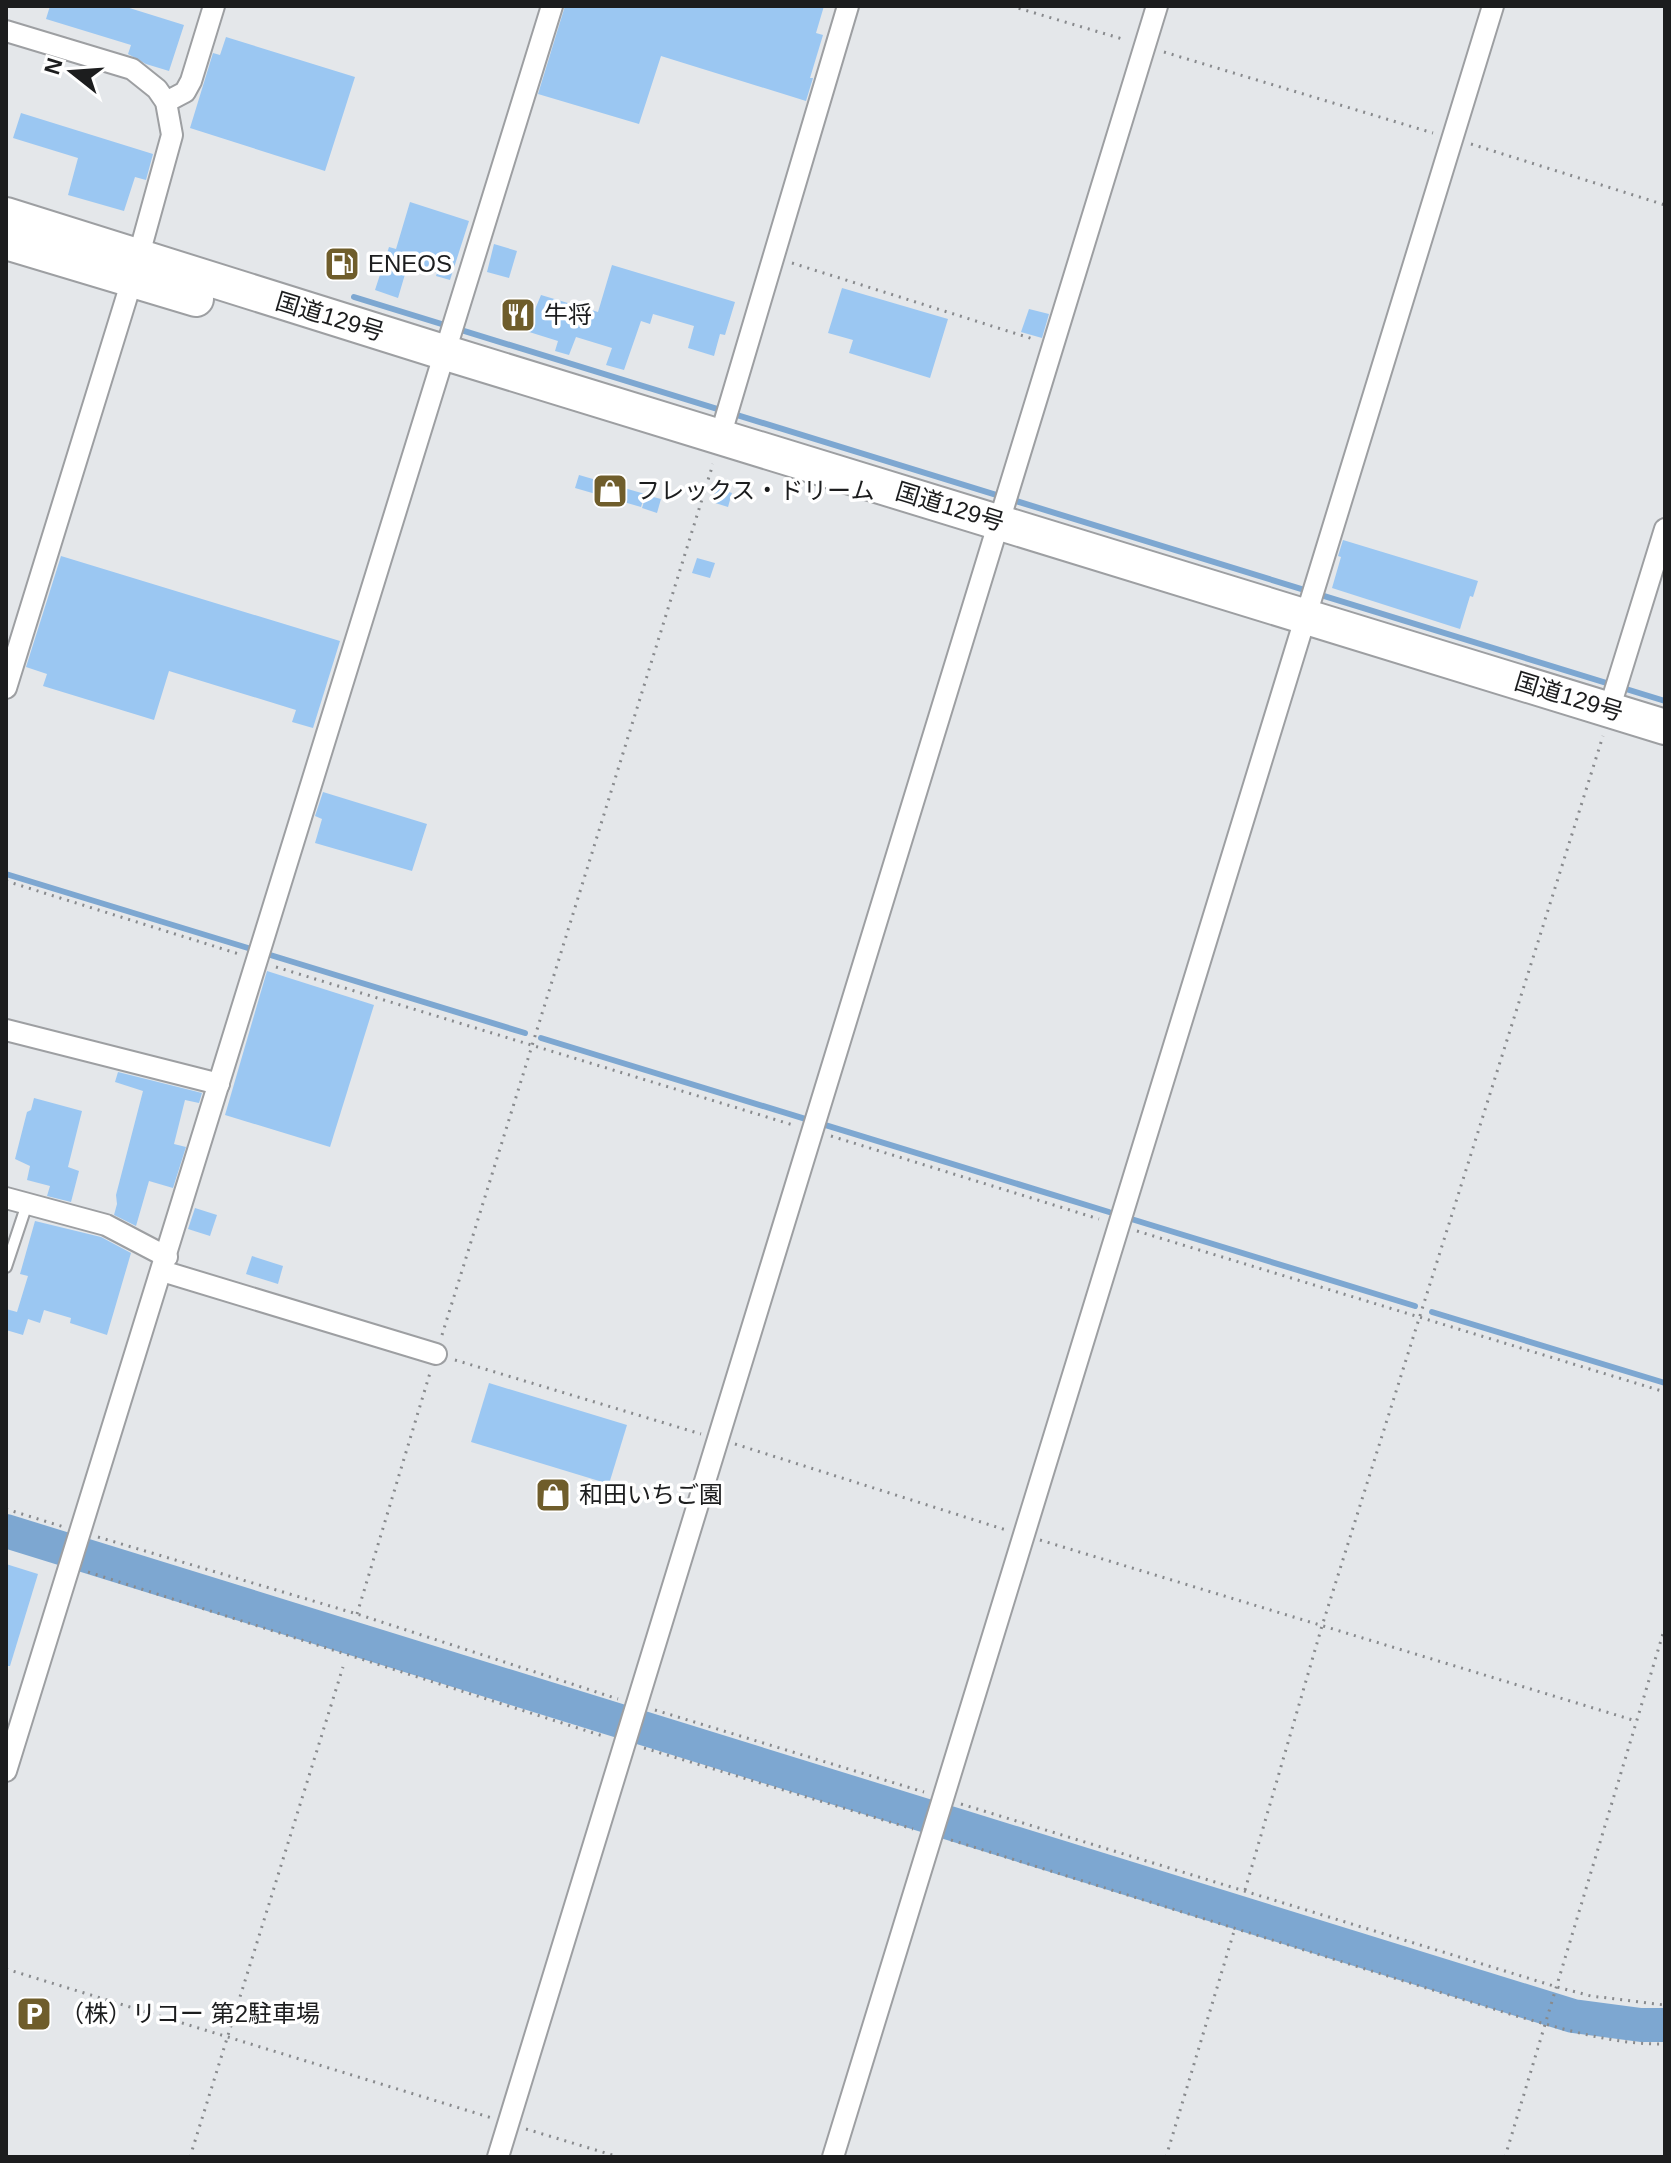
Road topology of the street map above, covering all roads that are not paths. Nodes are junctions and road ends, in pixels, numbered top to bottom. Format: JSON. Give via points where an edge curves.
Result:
{"nodes":[{"id":1,"x":214,"y":6,"type":"edge"},
{"id":2,"x":552,"y":6,"type":"edge"},
{"id":3,"x":848,"y":6,"type":"edge"},
{"id":4,"x":1157,"y":6,"type":"edge"},
{"id":5,"x":1493,"y":6,"type":"edge"},
{"id":6,"x":6,"y":31,"type":"edge"},
{"id":7,"x":166,"y":102,"type":"junction"},
{"id":8,"x":6,"y":215,"type":"edge"},
{"id":9,"x":6,"y":242,"type":"edge"},
{"id":10,"x":135,"y":268,"type":"junction"},
{"id":11,"x":446,"y":344,"type":"junction"},
{"id":12,"x":723,"y":429,"type":"junction"},
{"id":13,"x":1001,"y":515,"type":"junction"},
{"id":14,"x":1665,"y":529,"type":"edge"},
{"id":15,"x":1308,"y":609,"type":"junction"},
{"id":16,"x":6,"y":688,"type":"edge"},
{"id":17,"x":1612,"y":703,"type":"junction"},
{"id":18,"x":1665,"y":727,"type":"edge"},
{"id":19,"x":1665,"y":750,"type":"edge"},
{"id":20,"x":6,"y":1030,"type":"edge"},
{"id":21,"x":219,"y":1084,"type":"junction"},
{"id":22,"x":6,"y":1198,"type":"edge"},
{"id":23,"x":27,"y":1204,"type":"junction"},
{"id":24,"x":164,"y":1264,"type":"junction"},
{"id":25,"x":6,"y":1267,"type":"edge"},
{"id":26,"x":436,"y":1354,"type":"road end"},
{"id":27,"x":6,"y":1771,"type":"edge"},
{"id":28,"x":498,"y":2157,"type":"edge"},
{"id":29,"x":833,"y":2157,"type":"edge"}],
"edges":[{"from":1,"to":7,"type":"street","via":[[191,81],[185,92]]},
{"from":2,"to":11,"type":"street"},
{"from":3,"to":12,"type":"street"},
{"from":4,"to":13,"type":"street"},
{"from":5,"to":15,"type":"street"},
{"from":6,"to":7,"type":"street","via":[[132,69]]},
{"from":7,"to":10,"type":"street","via":[[170,148]]},
{"from":8,"to":10,"type":"highway","name":"国道129号"},
{"from":9,"to":10,"type":"highway","name":"国道129号"},
{"from":10,"to":11,"type":"highway","name":"国道129号"},
{"from":10,"to":16,"type":"street"},
{"from":11,"to":12,"type":"highway","name":"国道129号"},
{"from":11,"to":21,"type":"street"},
{"from":12,"to":13,"type":"highway","name":"国道129号"},
{"from":13,"to":15,"type":"highway","name":"国道129号"},
{"from":13,"to":28,"type":"street"},
{"from":14,"to":17,"type":"street"},
{"from":15,"to":17,"type":"highway","name":"国道129号"},
{"from":15,"to":29,"type":"street"},
{"from":17,"to":18,"type":"highway","name":"国道129号"},
{"from":17,"to":19,"type":"highway","name":"国道129号"},
{"from":20,"to":21,"type":"street"},
{"from":21,"to":24,"type":"street"},
{"from":22,"to":23,"type":"street"},
{"from":23,"to":24,"type":"street","via":[[106,1225]]},
{"from":23,"to":25,"type":"lane"},
{"from":24,"to":26,"type":"street"},
{"from":24,"to":27,"type":"street"}]}
